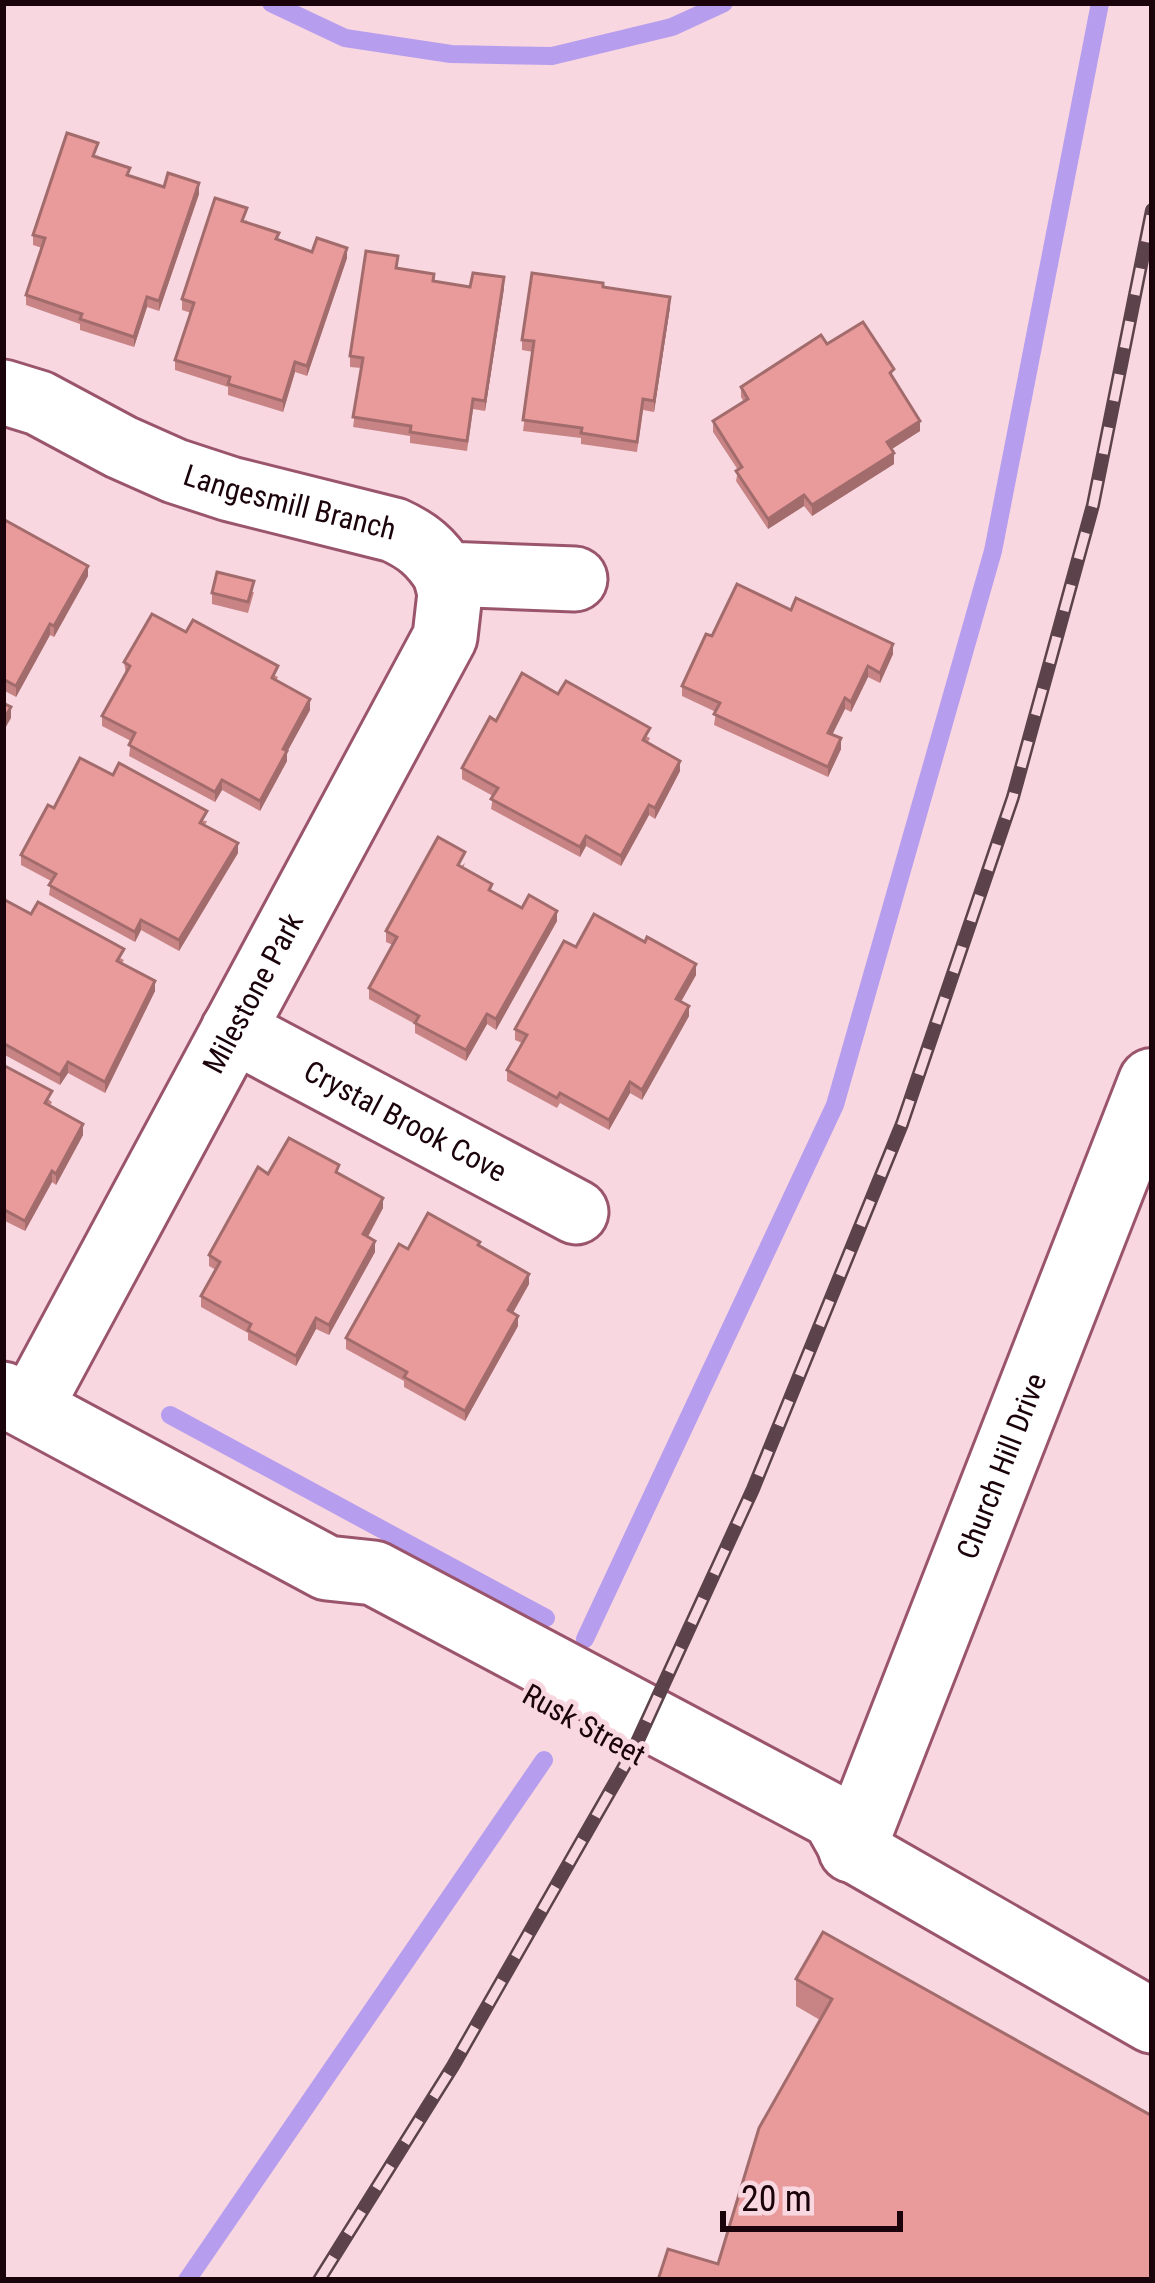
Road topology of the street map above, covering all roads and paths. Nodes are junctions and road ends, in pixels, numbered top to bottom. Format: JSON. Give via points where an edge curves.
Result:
{"nodes":[{"id":1,"x":3,"y":392,"type":"edge"},
{"id":2,"x":445,"y":574,"type":"junction"},
{"id":3,"x":575,"y":578,"type":"dead end"},
{"id":4,"x":233,"y":1030,"type":"junction"},
{"id":5,"x":1152,"y":1082,"type":"edge"},
{"id":6,"x":576,"y":1213,"type":"dead end"},
{"id":7,"x":16,"y":1401,"type":"edge"},
{"id":8,"x":852,"y":1849,"type":"junction"},
{"id":9,"x":1152,"y":2020,"type":"edge"}],
"edges":[{"from":1,"to":2,"type":"street","name":"Langesmill Branch","via":[[175,471],[394,530],[417,540]]},
{"from":2,"to":3,"type":"street"},
{"from":2,"to":4,"type":"street","name":"Milestone Park","via":[[445,638]]},
{"from":4,"to":6,"type":"street","name":"Crystal Brook Cove"},
{"from":4,"to":7,"type":"street","name":"Milestone Park"},
{"from":5,"to":8,"type":"street","name":"Church Hill Drive"},
{"from":7,"to":8,"type":"street","name":"Rusk Street","via":[[328,1568],[348,1594],[818,1856]]},
{"from":8,"to":9,"type":"street","name":"Rusk Street"}]}
